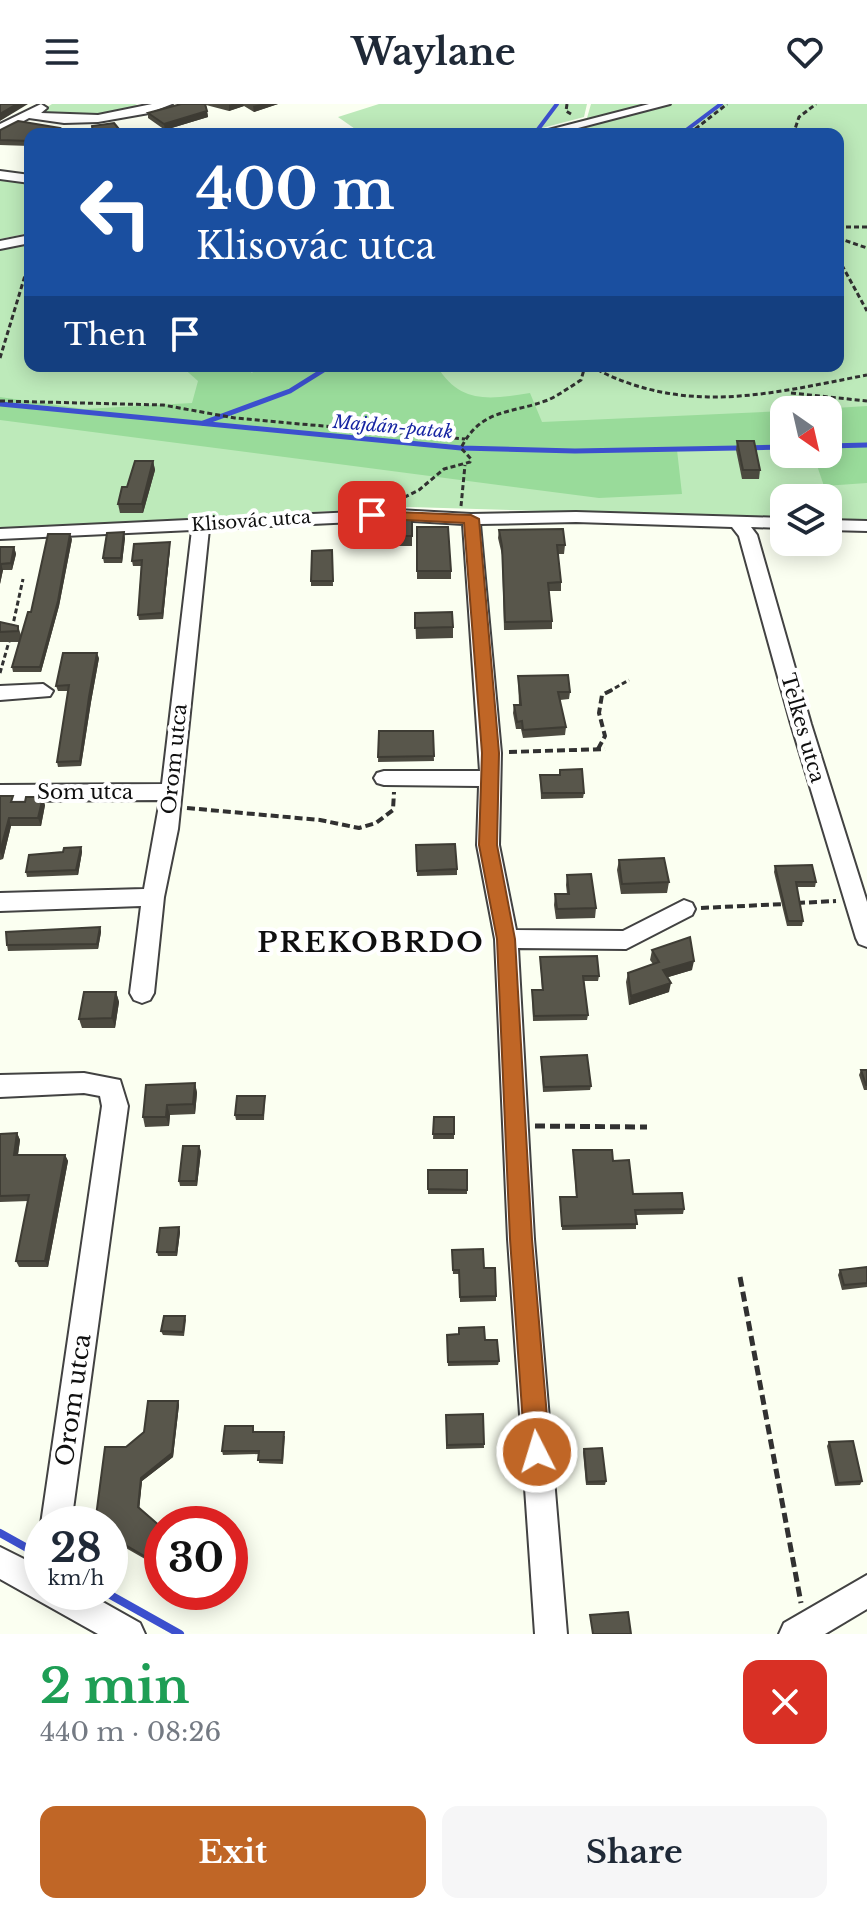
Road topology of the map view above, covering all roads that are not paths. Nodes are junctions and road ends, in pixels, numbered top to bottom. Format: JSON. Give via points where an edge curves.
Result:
{"nodes":[{"id":1,"x":49,"y":104,"type":"edge"},
{"id":2,"x":664,"y":104,"type":"edge"},
{"id":3,"x":158,"y":105,"type":"edge"},
{"id":4,"x":29,"y":114,"type":"junction"},
{"id":5,"x":564,"y":128,"type":"edge"},
{"id":6,"x":0,"y":130,"type":"edge"},
{"id":7,"x":0,"y":175,"type":"edge"},
{"id":8,"x":24,"y":178,"type":"edge"},
{"id":9,"x":24,"y":240,"type":"edge"},
{"id":10,"x":0,"y":245,"type":"edge"},
{"id":11,"x":466,"y":519,"type":"junction"},
{"id":12,"x":737,"y":522,"type":"junction"},
{"id":13,"x":770,"y":523,"type":"edge"},
{"id":14,"x":201,"y":525,"type":"junction"},
{"id":15,"x":842,"y":525,"type":"edge"},
{"id":16,"x":867,"y":526,"type":"edge"},
{"id":17,"x":0,"y":534,"type":"edge"},
{"id":18,"x":43,"y":691,"type":"dead end"},
{"id":19,"x":0,"y":693,"type":"edge"},
{"id":20,"x":389,"y":778,"type":"road end"},
{"id":21,"x":490,"y":779,"type":"junction"},
{"id":22,"x":0,"y":793,"type":"edge"},
{"id":23,"x":169,"y":798,"type":"junction"},
{"id":24,"x":153,"y":897,"type":"junction"},
{"id":25,"x":0,"y":902,"type":"edge"},
{"id":26,"x":684,"y":909,"type":"road end"},
{"id":27,"x":867,"y":938,"type":"edge"},
{"id":28,"x":506,"y":939,"type":"junction"},
{"id":29,"x":142,"y":993,"type":"dead end"},
{"id":30,"x":0,"y":1086,"type":"edge"},
{"id":31,"x":59,"y":1506,"type":"edge"},
{"id":32,"x":0,"y":1562,"type":"edge"},
{"id":33,"x":24,"y":1573,"type":"edge"},
{"id":34,"x":867,"y":1591,"type":"edge"},
{"id":35,"x":90,"y":1610,"type":"edge"},
{"id":36,"x":801,"y":1629,"type":"edge"},
{"id":37,"x":129,"y":1634,"type":"edge"},
{"id":38,"x":551,"y":1634,"type":"edge"}],
"edges":[{"from":1,"to":4,"type":"street"},
{"from":2,"to":5,"type":"street"},
{"from":3,"to":4,"type":"street","via":[[91,121]]},
{"from":4,"to":6,"type":"street"},
{"from":7,"to":8,"type":"street"},
{"from":9,"to":10,"type":"street"},
{"from":11,"to":12,"type":"street","name":"Klisovác utca"},
{"from":11,"to":14,"type":"street","name":"Klisovác utca","via":[[397,515]]},
{"from":11,"to":21,"type":"street"},
{"from":12,"to":13,"type":"street","name":"Klisovác utca"},
{"from":12,"to":27,"type":"street","name":"Telkes utca","via":[[748,535]]},
{"from":14,"to":17,"type":"street","name":"Klisovác utca"},
{"from":14,"to":23,"type":"street","name":"Orom utca"},
{"from":15,"to":16,"type":"street"},
{"from":18,"to":19,"type":"street"},
{"from":20,"to":21,"type":"street"},
{"from":21,"to":28,"type":"street","via":[[488,845]]},
{"from":22,"to":23,"type":"street","name":"Som utca"},
{"from":23,"to":24,"type":"street","name":"Orom utca"},
{"from":24,"to":25,"type":"street"},
{"from":24,"to":29,"type":"street","name":"Orom utca"},
{"from":26,"to":28,"type":"street","via":[[626,940]]},
{"from":28,"to":38,"type":"street","via":[[521,1239]]},
{"from":30,"to":31,"type":"street","name":"Orom utca","via":[[111,1087],[115,1106]]},
{"from":32,"to":33,"type":"street"},
{"from":34,"to":36,"type":"street"},
{"from":35,"to":37,"type":"street"}]}
